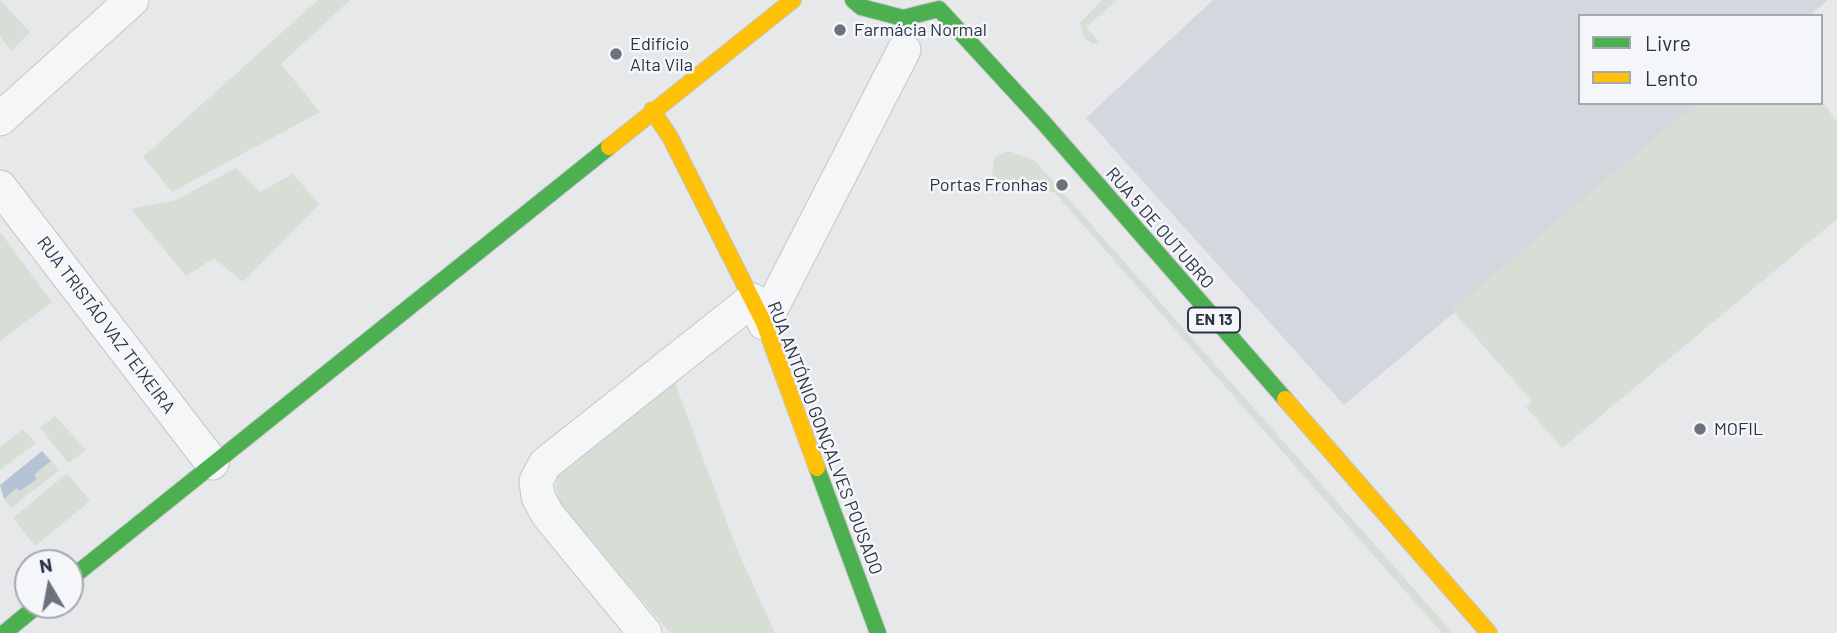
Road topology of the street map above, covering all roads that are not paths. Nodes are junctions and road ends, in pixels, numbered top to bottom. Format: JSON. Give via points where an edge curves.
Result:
{"nodes":[{"id":1,"x":132,"y":0,"type":"edge"},
{"id":2,"x":793,"y":0,"type":"edge"},
{"id":3,"x":853,"y":0,"type":"edge"},
{"id":4,"x":940,"y":4,"type":"edge"},
{"id":5,"x":904,"y":50,"type":"dead end"},
{"id":6,"x":652,"y":110,"type":"junction"},
{"id":7,"x":0,"y":119,"type":"edge"},
{"id":8,"x":0,"y":187,"type":"edge"},
{"id":9,"x":758,"y":312,"type":"junction"},
{"id":10,"x":212,"y":463,"type":"junction"},
{"id":11,"x":84,"y":568,"type":"edge"},
{"id":12,"x":21,"y":619,"type":"edge"},
{"id":13,"x":4,"y":633,"type":"edge"},
{"id":14,"x":645,"y":633,"type":"edge"},
{"id":15,"x":878,"y":633,"type":"edge"},
{"id":16,"x":1489,"y":633,"type":"edge"}],
"edges":[{"from":1,"to":7,"type":"street"},
{"from":2,"to":6,"type":"main road"},
{"from":3,"to":4,"type":"main road","name":"RUA 5 DE OUTUBRO","number":"EN 13","via":[[862,7],[904,18]]},
{"from":4,"to":16,"type":"main road","name":"RUA 5 DE OUTUBRO","number":"EN 13"},
{"from":5,"to":9,"type":"street"},
{"from":6,"to":9,"type":"main road","name":"RUA ANTÓNIO GONÇALVES POUSADO"},
{"from":6,"to":10,"type":"main road"},
{"from":8,"to":10,"type":"street","name":"RUA TRISTÃO VAZ TEIXEIRA"},
{"from":9,"to":14,"type":"street","via":[[545,464],[536,481],[548,515]]},
{"from":9,"to":15,"type":"main road","name":"RUA ANTÓNIO GONÇALVES POUSADO"},
{"from":10,"to":11,"type":"main road"},
{"from":12,"to":13,"type":"main road"}]}
